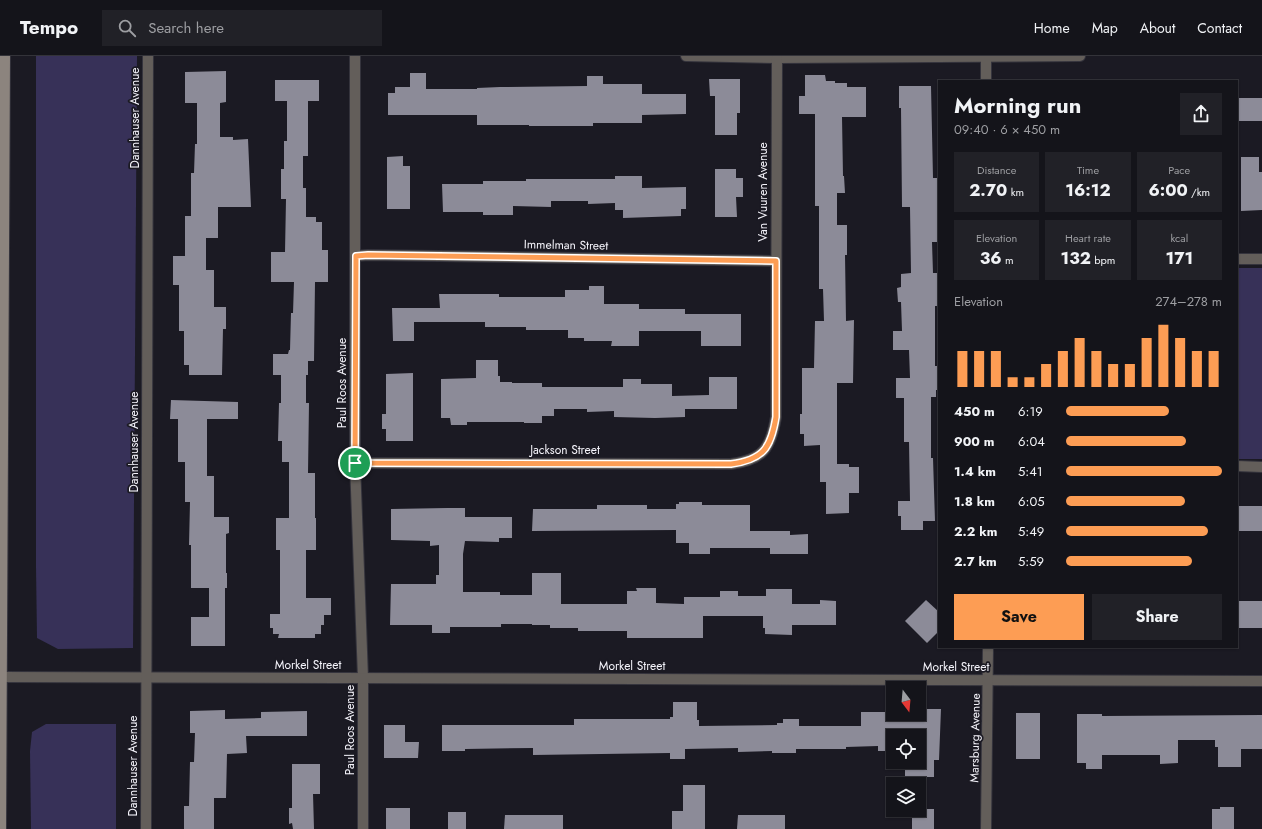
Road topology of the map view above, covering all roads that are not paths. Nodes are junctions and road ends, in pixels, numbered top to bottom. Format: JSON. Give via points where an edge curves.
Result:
{"nodes":[{"id":1,"x":5,"y":56,"type":"edge"},
{"id":2,"x":148,"y":56,"type":"edge"},
{"id":3,"x":355,"y":56,"type":"edge"},
{"id":4,"x":686,"y":56,"type":"edge"},
{"id":5,"x":986,"y":56,"type":"edge"},
{"id":6,"x":1080,"y":56,"type":"edge"},
{"id":7,"x":777,"y":58,"type":"junction"},
{"id":8,"x":986,"y":80,"type":"edge"},
{"id":9,"x":356,"y":256,"type":"junction"},
{"id":10,"x":1238,"y":259,"type":"edge"},
{"id":11,"x":1262,"y":259,"type":"edge"},
{"id":12,"x":776,"y":261,"type":"junction"},
{"id":13,"x":769,"y":444,"type":"joint"},
{"id":14,"x":355,"y":463,"type":"junction"},
{"id":15,"x":1238,"y":466,"type":"edge"},
{"id":16,"x":1262,"y":467,"type":"edge"},
{"id":17,"x":988,"y":648,"type":"edge"},
{"id":18,"x":1,"y":677,"type":"edge"},
{"id":19,"x":146,"y":677,"type":"junction"},
{"id":20,"x":364,"y":678,"type":"junction"},
{"id":21,"x":989,"y":681,"type":"junction"},
{"id":22,"x":1262,"y":682,"type":"edge"},
{"id":23,"x":1,"y":829,"type":"edge"},
{"id":24,"x":146,"y":829,"type":"edge"},
{"id":25,"x":363,"y":829,"type":"edge"},
{"id":26,"x":986,"y":829,"type":"edge"}],
"edges":[{"from":1,"to":18,"type":"main road"},
{"from":2,"to":19,"type":"street","name":"Dannhauser Avenue"},
{"from":3,"to":9,"type":"street","name":"Paul Roos Avenue"},
{"from":4,"to":7,"type":"street"},
{"from":5,"to":6,"type":"street"},
{"from":5,"to":7,"type":"street"},
{"from":5,"to":8,"type":"street"},
{"from":7,"to":12,"type":"street","name":"Van Vuuren Avenue"},
{"from":9,"to":12,"type":"street","name":"Immelman Street"},
{"from":9,"to":14,"type":"street","name":"Paul Roos Avenue"},
{"from":10,"to":11,"type":"street"},
{"from":12,"to":13,"type":"street","name":"Van Vuuren Avenue","via":[[776,417]]},
{"from":13,"to":14,"type":"street","name":"Jackson Street","via":[[754,459],[731,464]]},
{"from":14,"to":20,"type":"street","name":"Paul Roos Avenue"},
{"from":15,"to":16,"type":"street"},
{"from":17,"to":21,"type":"street","name":"Marsburg Avenue"},
{"from":18,"to":19,"type":"street","name":"Morkel Street"},
{"from":18,"to":23,"type":"main road"},
{"from":19,"to":20,"type":"street","name":"Morkel Street"},
{"from":19,"to":24,"type":"street","name":"Dannhauser Avenue"},
{"from":20,"to":21,"type":"street","name":"Morkel Street"},
{"from":20,"to":25,"type":"street","name":"Paul Roos Avenue"},
{"from":21,"to":22,"type":"street","name":"Morkel Street"},
{"from":21,"to":26,"type":"street","name":"Marsburg Avenue"}]}
